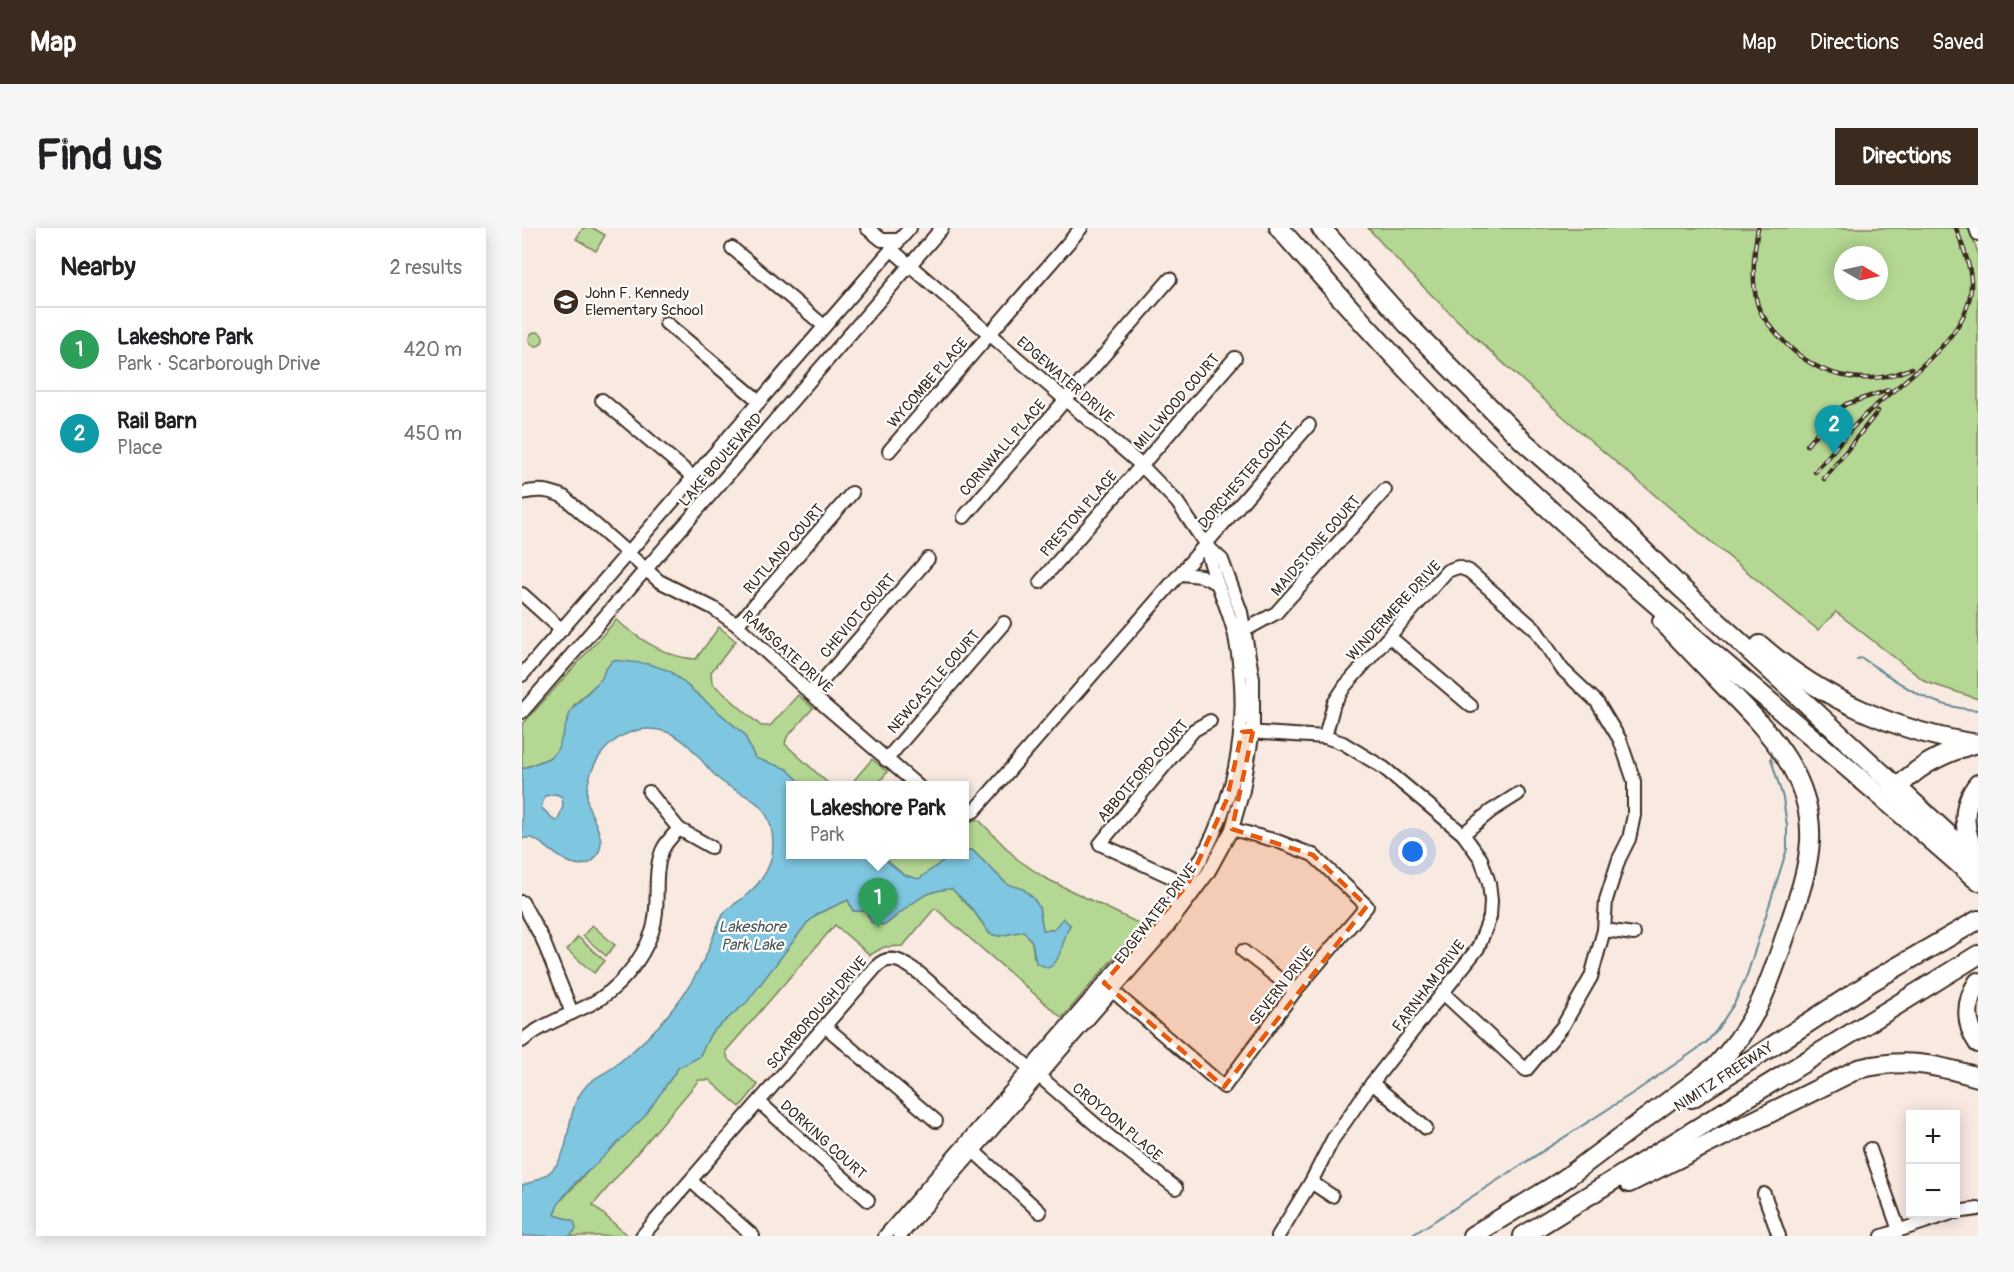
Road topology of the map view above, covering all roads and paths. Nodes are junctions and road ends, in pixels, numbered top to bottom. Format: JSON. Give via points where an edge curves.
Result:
{"nodes":[{"id":1,"x":867,"y":228,"type":"edge"},
{"id":2,"x":910,"y":228,"type":"edge"},
{"id":3,"x":942,"y":228,"type":"edge"},
{"id":4,"x":1081,"y":228,"type":"edge"},
{"id":5,"x":1279,"y":228,"type":"edge"},
{"id":6,"x":1321,"y":228,"type":"edge"},
{"id":7,"x":1976,"y":228,"type":"edge"},
{"id":8,"x":1978,"y":234,"type":"edge"},
{"id":9,"x":889,"y":247,"type":"junction"},
{"id":10,"x":732,"y":248,"type":"dead end"},
{"id":11,"x":910,"y":265,"type":"junction"},
{"id":12,"x":1170,"y":279,"type":"dead end"},
{"id":13,"x":666,"y":323,"type":"dead end"},
{"id":14,"x":824,"y":326,"type":"junction"},
{"id":15,"x":990,"y":334,"type":"junction"},
{"id":16,"x":1235,"y":358,"type":"dead end"},
{"id":17,"x":602,"y":400,"type":"dead end"},
{"id":18,"x":758,"y":400,"type":"junction"},
{"id":19,"x":1065,"y":400,"type":"junction"},
{"id":20,"x":1309,"y":425,"type":"dead end"},
{"id":21,"x":889,"y":451,"type":"dead end"},
{"id":22,"x":1141,"y":465,"type":"junction"},
{"id":23,"x":692,"y":476,"type":"junction"},
{"id":24,"x":1386,"y":490,"type":"dead end"},
{"id":25,"x":852,"y":493,"type":"dead end"},
{"id":26,"x":522,"y":494,"type":"edge"},
{"id":27,"x":964,"y":517,"type":"dead end"},
{"id":28,"x":1617,"y":524,"type":"junction"},
{"id":29,"x":1576,"y":533,"type":"junction"},
{"id":30,"x":1206,"y":545,"type":"junction"},
{"id":31,"x":627,"y":554,"type":"junction"},
{"id":32,"x":928,"y":559,"type":"dead end"},
{"id":33,"x":646,"y":569,"type":"junction"},
{"id":34,"x":1181,"y":574,"type":"junction"},
{"id":35,"x":1040,"y":582,"type":"dead end"},
{"id":36,"x":1217,"y":583,"type":"junction"},
{"id":37,"x":522,"y":594,"type":"edge"},
{"id":38,"x":1004,"y":623,"type":"dead end"},
{"id":39,"x":737,"y":625,"type":"junction"},
{"id":40,"x":562,"y":630,"type":"junction"},
{"id":41,"x":1239,"y":633,"type":"junction"},
{"id":42,"x":1390,"y":637,"type":"junction"},
{"id":43,"x":522,"y":675,"type":"edge"},
{"id":44,"x":811,"y":694,"type":"junction"},
{"id":45,"x":1471,"y":706,"type":"dead end"},
{"id":46,"x":522,"y":712,"type":"edge"},
{"id":47,"x":1210,"y":721,"type":"dead end"},
{"id":48,"x":1247,"y":731,"type":"junction"},
{"id":49,"x":1325,"y":736,"type":"junction"},
{"id":50,"x":1976,"y":744,"type":"edge"},
{"id":51,"x":886,"y":760,"type":"junction"},
{"id":52,"x":912,"y":781,"type":"edge"},
{"id":53,"x":1978,"y":784,"type":"edge"},
{"id":54,"x":1887,"y":790,"type":"junction"},
{"id":55,"x":649,"y":792,"type":"dead end"},
{"id":56,"x":1518,"y":794,"type":"dead end"},
{"id":57,"x":969,"y":813,"type":"edge"},
{"id":58,"x":679,"y":829,"type":"junction"},
{"id":59,"x":1232,"y":829,"type":"junction"},
{"id":60,"x":1463,"y":834,"type":"junction"},
{"id":61,"x":711,"y":847,"type":"dead end"},
{"id":62,"x":1973,"y":863,"type":"edge"},
{"id":63,"x":1978,"y":881,"type":"edge"},
{"id":64,"x":1192,"y":886,"type":"junction"},
{"id":65,"x":522,"y":902,"type":"edge"},
{"id":66,"x":1978,"y":906,"type":"edge"},
{"id":67,"x":1978,"y":920,"type":"edge"},
{"id":68,"x":1604,"y":930,"type":"junction"},
{"id":69,"x":1634,"y":934,"type":"dead end"},
{"id":70,"x":1243,"y":951,"type":"dead end"},
{"id":71,"x":1978,"y":955,"type":"edge"},
{"id":72,"x":1871,"y":982,"type":"junction"},
{"id":73,"x":1978,"y":982,"type":"edge"},
{"id":74,"x":1108,"y":987,"type":"junction"},
{"id":75,"x":1295,"y":991,"type":"junction"},
{"id":76,"x":1443,"y":993,"type":"junction"},
{"id":77,"x":572,"y":1013,"type":"junction"},
{"id":78,"x":826,"y":1027,"type":"junction"},
{"id":79,"x":522,"y":1041,"type":"edge"},
{"id":80,"x":1978,"y":1043,"type":"edge"},
{"id":81,"x":1030,"y":1068,"type":"junction"},
{"id":82,"x":1040,"y":1077,"type":"junction"},
{"id":83,"x":1978,"y":1077,"type":"edge"},
{"id":84,"x":1372,"y":1083,"type":"junction"},
{"id":85,"x":759,"y":1102,"type":"junction"},
{"id":86,"x":936,"y":1121,"type":"dead end"},
{"id":87,"x":1426,"y":1128,"type":"dead end"},
{"id":88,"x":969,"y":1147,"type":"junction"},
{"id":89,"x":1870,"y":1149,"type":"dead end"},
{"id":90,"x":692,"y":1181,"type":"junction"},
{"id":91,"x":1311,"y":1182,"type":"junction"},
{"id":92,"x":1555,"y":1186,"type":"junction"},
{"id":93,"x":1176,"y":1188,"type":"dead end"},
{"id":94,"x":1764,"y":1194,"type":"dead end"},
{"id":95,"x":1332,"y":1196,"type":"dead end"},
{"id":96,"x":868,"y":1200,"type":"dead end"},
{"id":97,"x":1978,"y":1209,"type":"edge"},
{"id":98,"x":1960,"y":1211,"type":"edge"},
{"id":99,"x":1040,"y":1212,"type":"dead end"},
{"id":100,"x":1936,"y":1218,"type":"edge"},
{"id":101,"x":1899,"y":1230,"type":"junction"},
{"id":102,"x":903,"y":1231,"type":"edge"},
{"id":103,"x":642,"y":1236,"type":"edge"},
{"id":104,"x":753,"y":1236,"type":"edge"},
{"id":105,"x":885,"y":1236,"type":"edge"},
{"id":106,"x":1278,"y":1236,"type":"edge"},
{"id":107,"x":1472,"y":1236,"type":"edge"},
{"id":108,"x":1523,"y":1236,"type":"edge"},
{"id":109,"x":1539,"y":1236,"type":"edge"},
{"id":110,"x":1779,"y":1236,"type":"edge"},
{"id":111,"x":1882,"y":1236,"type":"edge"}],
"edges":[{"from":1,"to":9,"type":"street","name":"EDGEWATER DRIVE"},
{"from":2,"to":9,"type":"street","name":"LAKE BOULEVARD"},
{"from":3,"to":11,"type":"street","name":"LAKE BOULEVARD"},
{"from":4,"to":15,"type":"street","name":"WYCOMBE PLACE"},
{"from":5,"to":29,"type":"highway","via":[[1439,404]]},
{"from":6,"to":28,"type":"highway","via":[[1465,384]]},
{"from":7,"to":8,"type":"street"},
{"from":9,"to":11,"type":"street","name":"EDGEWATER DRIVE"},
{"from":9,"to":14,"type":"street","name":"LAKE BOULEVARD"},
{"from":10,"to":14,"type":"street"},
{"from":11,"to":15,"type":"street","name":"EDGEWATER DRIVE"},
{"from":11,"to":33,"type":"street","name":"LAKE BOULEVARD"},
{"from":12,"to":19,"type":"street","name":"CORNWALL PLACE"},
{"from":13,"to":18,"type":"street"},
{"from":14,"to":18,"type":"street","name":"LAKE BOULEVARD"},
{"from":15,"to":19,"type":"street","name":"EDGEWATER DRIVE"},
{"from":15,"to":21,"type":"street","name":"WYCOMBE PLACE"},
{"from":16,"to":22,"type":"street","name":"MILLWOOD COURT"},
{"from":17,"to":23,"type":"street"},
{"from":18,"to":23,"type":"street","name":"LAKE BOULEVARD"},
{"from":19,"to":22,"type":"street","name":"EDGEWATER DRIVE"},
{"from":19,"to":27,"type":"street","name":"CORNWALL PLACE"},
{"from":20,"to":30,"type":"street","name":"DORCHESTER COURT"},
{"from":22,"to":30,"type":"street","name":"EDGEWATER DRIVE","via":[[1177,502]]},
{"from":22,"to":35,"type":"street","name":"PRESTON PLACE"},
{"from":23,"to":31,"type":"street","name":"LAKE BOULEVARD"},
{"from":24,"to":41,"type":"street","name":"MAIDSTONE COURT","via":[[1276,613]]},
{"from":25,"to":39,"type":"street","name":"RUTLAND COURT"},
{"from":26,"to":31,"type":"street","name":"RAMSGATE DRIVE","via":[[539,490],[564,497]]},
{"from":28,"to":50,"type":"highway","via":[[1814,686],[1881,718]]},
{"from":28,"to":54,"type":"highway"},
{"from":29,"to":54,"type":"highway"},
{"from":29,"to":92,"type":"highway","via":[[1778,744],[1803,792],[1810,840],[1801,890],[1767,992],[1738,1043],[1717,1065]]},
{"from":30,"to":34,"type":"street"},
{"from":30,"to":36,"type":"street","name":"EDGEWATER DRIVE"},
{"from":30,"to":41,"type":"street","name":"EDGEWATER DRIVE","via":[[1222,560],[1240,612]]},
{"from":31,"to":33,"type":"street","name":"RAMSGATE DRIVE"},
{"from":31,"to":40,"type":"street","name":"LAKE BOULEVARD"},
{"from":32,"to":44,"type":"street","name":"CHEVIOT COURT"},
{"from":33,"to":39,"type":"street","name":"RAMSGATE DRIVE","via":[[659,581],[713,608]]},
{"from":33,"to":46,"type":"street","name":"LAKE BOULEVARD"},
{"from":34,"to":36,"type":"street"},
{"from":34,"to":57,"type":"street"},
{"from":36,"to":41,"type":"street","name":"EDGEWATER DRIVE"},
{"from":37,"to":40,"type":"street"},
{"from":38,"to":51,"type":"street","name":"NEWCASTLE COURT"},
{"from":39,"to":44,"type":"street","name":"RAMSGATE DRIVE"},
{"from":40,"to":43,"type":"street","name":"LAKE BOULEVARD"},
{"from":41,"to":48,"type":"street","name":"EDGEWATER DRIVE","via":[[1252,679]]},
{"from":42,"to":45,"type":"street"},
{"from":42,"to":49,"type":"street","name":"WINDERMERE DRIVE","via":[[1345,686],[1334,703]]},
{"from":42,"to":68,"type":"street","name":"WINDERMERE DRIVE","via":[[1447,571],[1464,568],[1535,629],[1562,669],[1597,702],[1620,740],[1634,781],[1634,816],[1606,900]]},
{"from":44,"to":51,"type":"street","name":"RAMSGATE DRIVE"},
{"from":47,"to":64,"type":"street","name":"ABBOTFORD COURT","via":[[1194,730],[1100,844]]},
{"from":48,"to":49,"type":"street","name":"FARNHAM DRIVE"},
{"from":48,"to":59,"type":"street","name":"EDGEWATER DRIVE","via":[[1247,770]]},
{"from":48,"to":64,"type":"street","name":"EDGEWATER DRIVE","via":[[1227,799]]},
{"from":49,"to":60,"type":"street","name":"FARNHAM DRIVE","via":[[1384,768]]},
{"from":50,"to":54,"type":"highway","via":[[1929,761]]},
{"from":51,"to":52,"type":"street","name":"RAMSGATE DRIVE"},
{"from":53,"to":62,"type":"highway","via":[[1965,808]]},
{"from":54,"to":62,"type":"highway"},
{"from":55,"to":58,"type":"street"},
{"from":56,"to":60,"type":"street"},
{"from":58,"to":61,"type":"street"},
{"from":58,"to":77,"type":"street","via":[[662,849],[652,932],[640,957],[607,994]]},
{"from":59,"to":64,"type":"street","name":"EDGEWATER DRIVE"},
{"from":59,"to":75,"type":"street","name":"SEVERN DRIVE","via":[[1313,855],[1367,906]]},
{"from":60,"to":76,"type":"street","name":"FARNHAM DRIVE","via":[[1481,860],[1490,883],[1490,917],[1478,948]]},
{"from":62,"to":63,"type":"highway"},
{"from":64,"to":74,"type":"street","name":"EDGEWATER DRIVE"},
{"from":65,"to":77,"type":"street","via":[[542,938]]},
{"from":66,"to":72,"type":"highway"},
{"from":67,"to":72,"type":"highway","name":"NIMITZ FREEWAY"},
{"from":68,"to":69,"type":"street"},
{"from":68,"to":76,"type":"street","name":"WINDERMERE DRIVE","via":[[1591,977],[1563,1026],[1526,1070]]},
{"from":70,"to":75,"type":"street"},
{"from":71,"to":108,"type":"highway","name":"NIMITZ FREEWAY"},
{"from":72,"to":92,"type":"highway","name":"NIMITZ FREEWAY"},
{"from":73,"to":80,"type":"highway","via":[[1968,1006]]},
{"from":74,"to":75,"type":"street","name":"SEVERN DRIVE","via":[[1224,1087]]},
{"from":74,"to":81,"type":"street","name":"EDGEWATER DRIVE"},
{"from":74,"to":82,"type":"street","name":"EDGEWATER DRIVE"},
{"from":76,"to":84,"type":"street","name":"FARNHAM DRIVE"},
{"from":77,"to":79,"type":"street"},
{"from":78,"to":81,"type":"street","name":"SCARBOROUGH DRIVE","via":[[882,960],[890,958],[920,973]]},
{"from":78,"to":85,"type":"street","name":"SCARBOROUGH DRIVE"},
{"from":78,"to":86,"type":"street"},
{"from":81,"to":82,"type":"street","name":"SCARBOROUGH DRIVE"},
{"from":81,"to":88,"type":"street","name":"EDGEWATER DRIVE"},
{"from":82,"to":88,"type":"street","name":"EDGEWATER DRIVE"},
{"from":82,"to":93,"type":"street","name":"CROYDON PLACE","via":[[1149,1170]]},
{"from":83,"to":109,"type":"highway","via":[[1917,1062],[1858,1069],[1623,1186]]},
{"from":84,"to":87,"type":"street"},
{"from":84,"to":91,"type":"street","name":"FARNHAM DRIVE","via":[[1333,1139]]},
{"from":85,"to":90,"type":"street","name":"SCARBOROUGH DRIVE"},
{"from":85,"to":96,"type":"street","name":"DORKING COURT"},
{"from":88,"to":99,"type":"street"},
{"from":88,"to":102,"type":"street","name":"EDGEWATER DRIVE"},
{"from":89,"to":101,"type":"street"},
{"from":90,"to":103,"type":"street","name":"SCARBOROUGH DRIVE"},
{"from":90,"to":104,"type":"street"},
{"from":91,"to":95,"type":"street"},
{"from":91,"to":106,"type":"street","name":"FARNHAM DRIVE"},
{"from":92,"to":107,"type":"highway","name":"NIMITZ FREEWAY"},
{"from":94,"to":110,"type":"street"},
{"from":97,"to":98,"type":"street"},
{"from":100,"to":101,"type":"street"},
{"from":101,"to":111,"type":"street"},
{"from":102,"to":105,"type":"street","name":"EDGEWATER DRIVE"}]}
